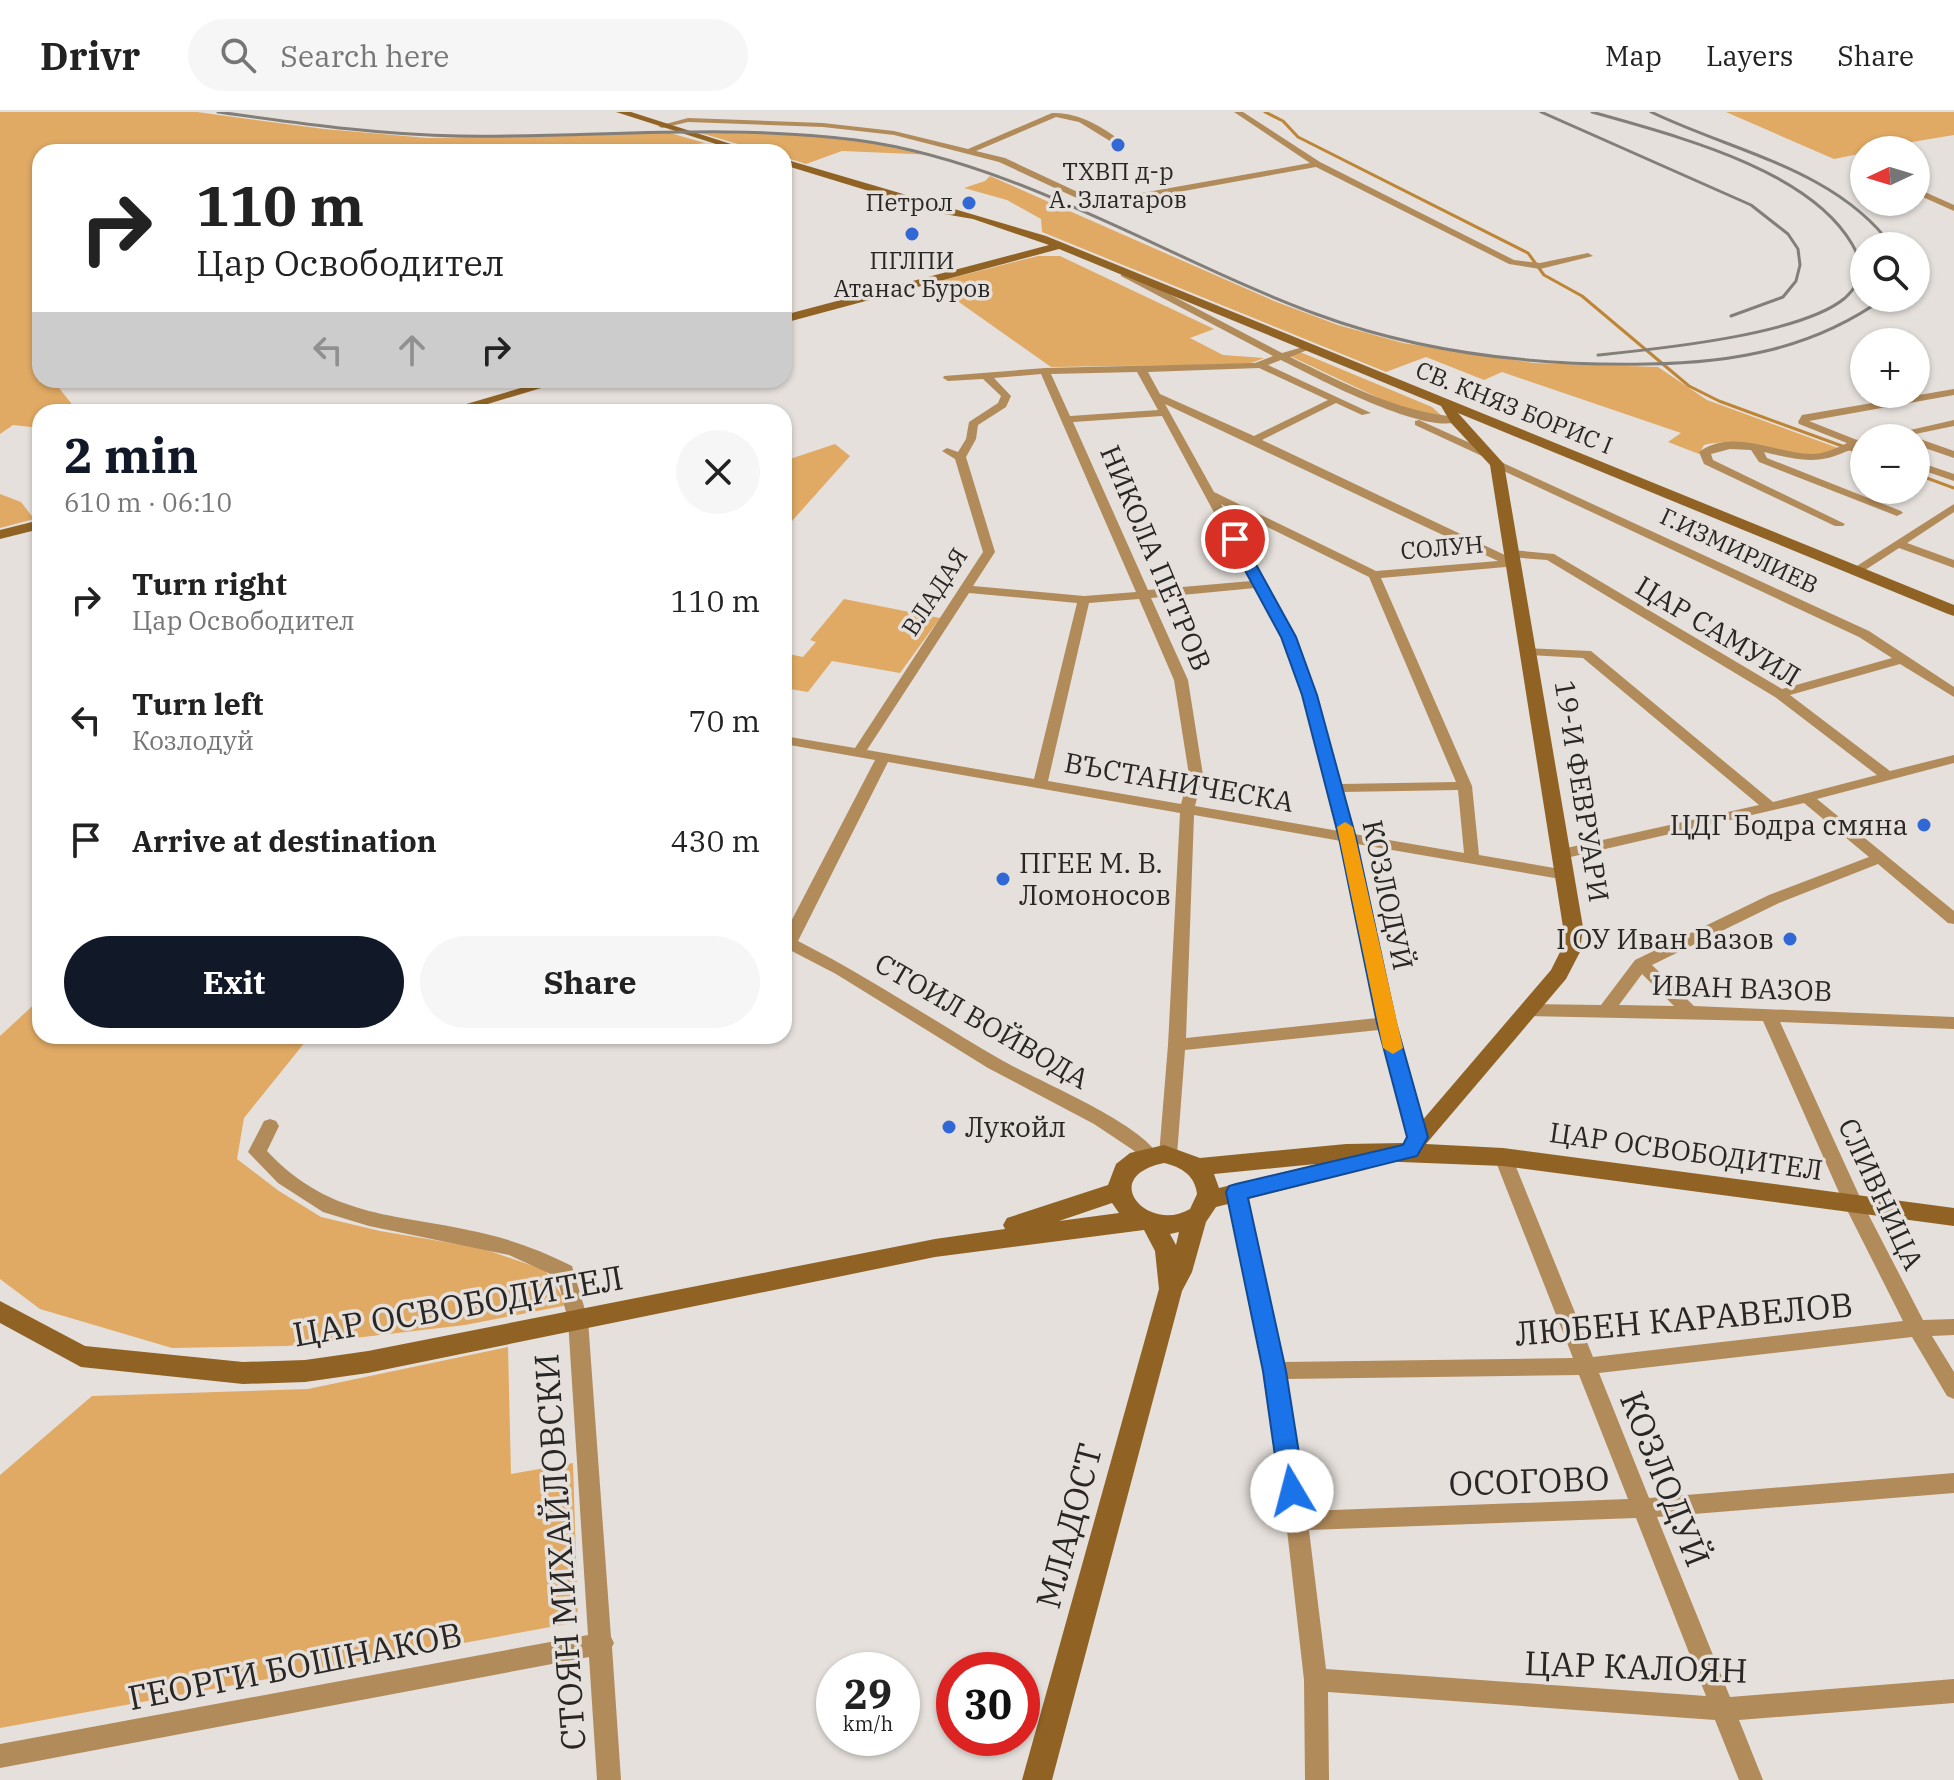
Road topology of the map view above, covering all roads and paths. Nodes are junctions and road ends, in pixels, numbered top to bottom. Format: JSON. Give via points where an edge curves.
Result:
{"nodes":[{"id":1,"x":621,"y":112,"type":"edge"},
{"id":2,"x":1238,"y":112,"type":"edge"},
{"id":3,"x":662,"y":126,"type":"junction"},
{"id":4,"x":724,"y":144,"type":"edge"},
{"id":5,"x":1121,"y":144,"type":"dead end"},
{"id":6,"x":970,"y":151,"type":"junction"},
{"id":7,"x":792,"y":164,"type":"edge"},
{"id":8,"x":1317,"y":164,"type":"junction"},
{"id":9,"x":1930,"y":197,"type":"edge"},
{"id":10,"x":936,"y":207,"type":"junction"},
{"id":11,"x":1954,"y":208,"type":"edge"},
{"id":12,"x":995,"y":229,"type":"junction"},
{"id":13,"x":1058,"y":246,"type":"junction"},
{"id":14,"x":1019,"y":255,"type":"junction"},
{"id":15,"x":1588,"y":256,"type":"dead end"},
{"id":16,"x":1124,"y":274,"type":"junction"},
{"id":17,"x":792,"y":317,"type":"edge"},
{"id":18,"x":1306,"y":347,"type":"junction"},
{"id":19,"x":1281,"y":356,"type":"junction"},
{"id":20,"x":1260,"y":365,"type":"junction"},
{"id":21,"x":1141,"y":369,"type":"junction"},
{"id":22,"x":1045,"y":371,"type":"junction"},
{"id":23,"x":985,"y":375,"type":"junction"},
{"id":24,"x":948,"y":378,"type":"dead end"},
{"id":25,"x":533,"y":388,"type":"edge"},
{"id":26,"x":1954,"y":392,"type":"edge"},
{"id":27,"x":1156,"y":396,"type":"junction"},
{"id":28,"x":1335,"y":400,"type":"junction"},
{"id":29,"x":475,"y":404,"type":"edge"},
{"id":30,"x":1393,"y":410,"type":"junction"},
{"id":31,"x":1451,"y":412,"type":"junction"},
{"id":32,"x":1165,"y":413,"type":"junction"},
{"id":33,"x":1366,"y":413,"type":"dead end"},
{"id":34,"x":1066,"y":419,"type":"junction"},
{"id":35,"x":1954,"y":423,"type":"edge"},
{"id":36,"x":1930,"y":429,"type":"edge"},
{"id":37,"x":1256,"y":439,"type":"junction"},
{"id":38,"x":1850,"y":439,"type":"edge"},
{"id":39,"x":1930,"y":446,"type":"edge"},
{"id":40,"x":1850,"y":448,"type":"edge"},
{"id":41,"x":1756,"y":449,"type":"junction"},
{"id":42,"x":1954,"y":455,"type":"edge"},
{"id":43,"x":1492,"y":459,"type":"junction"},
{"id":44,"x":1930,"y":469,"type":"edge"},
{"id":45,"x":1954,"y":478,"type":"edge"},
{"id":46,"x":1210,"y":494,"type":"junction"},
{"id":47,"x":1954,"y":507,"type":"edge"},
{"id":48,"x":1897,"y":513,"type":"dead end"},
{"id":49,"x":1839,"y":524,"type":"dead end"},
{"id":50,"x":32,"y":526,"type":"edge"},
{"id":51,"x":0,"y":535,"type":"edge"},
{"id":52,"x":1897,"y":543,"type":"junction"},
{"id":53,"x":1512,"y":559,"type":"junction"},
{"id":54,"x":1954,"y":564,"type":"edge"},
{"id":55,"x":1855,"y":571,"type":"junction"},
{"id":56,"x":1374,"y":575,"type":"junction"},
{"id":57,"x":1260,"y":584,"type":"junction"},
{"id":58,"x":967,"y":589,"type":"junction"},
{"id":59,"x":1143,"y":595,"type":"junction"},
{"id":60,"x":1084,"y":600,"type":"junction"},
{"id":61,"x":1954,"y":611,"type":"edge"},
{"id":62,"x":1529,"y":651,"type":"junction"},
{"id":63,"x":1902,"y":659,"type":"junction"},
{"id":64,"x":1954,"y":693,"type":"edge"},
{"id":65,"x":1780,"y":694,"type":"junction"},
{"id":66,"x":792,"y":744,"type":"edge"},
{"id":67,"x":859,"y":752,"type":"junction"},
{"id":68,"x":884,"y":757,"type":"junction"},
{"id":69,"x":1954,"y":759,"type":"edge"},
{"id":70,"x":1887,"y":776,"type":"junction"},
{"id":71,"x":1040,"y":785,"type":"junction"},
{"id":72,"x":1465,"y":786,"type":"junction"},
{"id":73,"x":1336,"y":788,"type":"junction"},
{"id":74,"x":1807,"y":798,"type":"junction"},
{"id":75,"x":1770,"y":807,"type":"junction"},
{"id":76,"x":1187,"y":810,"type":"junction"},
{"id":77,"x":1348,"y":838,"type":"junction"},
{"id":78,"x":1562,"y":854,"type":"junction"},
{"id":79,"x":1880,"y":858,"type":"junction"},
{"id":80,"x":1472,"y":859,"type":"junction"},
{"id":81,"x":1566,"y":875,"type":"junction"},
{"id":82,"x":1954,"y":919,"type":"edge"},
{"id":83,"x":792,"y":931,"type":"edge"},
{"id":84,"x":792,"y":943,"type":"edge"},
{"id":85,"x":1641,"y":964,"type":"junction"},
{"id":86,"x":1607,"y":1009,"type":"junction"},
{"id":87,"x":1527,"y":1010,"type":"junction"},
{"id":88,"x":1690,"y":1012,"type":"junction"},
{"id":89,"x":1769,"y":1016,"type":"junction"},
{"id":90,"x":1386,"y":1023,"type":"junction"},
{"id":91,"x":1954,"y":1023,"type":"edge"},
{"id":92,"x":1177,"y":1045,"type":"junction"},
{"id":93,"x":270,"y":1126,"type":"dead end"},
{"id":94,"x":1414,"y":1144,"type":"junction"},
{"id":95,"x":1159,"y":1155,"type":"junction"},
{"id":96,"x":1503,"y":1157,"type":"junction"},
{"id":97,"x":1196,"y":1167,"type":"junction"},
{"id":98,"x":1118,"y":1191,"type":"junction"},
{"id":99,"x":1236,"y":1192,"type":"junction"},
{"id":100,"x":1850,"y":1203,"type":"junction"},
{"id":101,"x":1202,"y":1209,"type":"junction"},
{"id":102,"x":1954,"y":1217,"type":"edge"},
{"id":103,"x":1147,"y":1221,"type":"junction"},
{"id":104,"x":935,"y":1248,"type":"junction"},
{"id":105,"x":1170,"y":1291,"type":"junction"},
{"id":106,"x":0,"y":1311,"type":"edge"},
{"id":107,"x":578,"y":1320,"type":"junction"},
{"id":108,"x":1954,"y":1327,"type":"edge"},
{"id":109,"x":1915,"y":1328,"type":"junction"},
{"id":110,"x":1586,"y":1366,"type":"junction"},
{"id":111,"x":1275,"y":1371,"type":"junction"},
{"id":112,"x":1954,"y":1390,"type":"edge"},
{"id":113,"x":1954,"y":1483,"type":"edge"},
{"id":114,"x":1643,"y":1508,"type":"junction"},
{"id":115,"x":1297,"y":1521,"type":"junction"},
{"id":116,"x":602,"y":1643,"type":"junction"},
{"id":117,"x":1316,"y":1680,"type":"junction"},
{"id":118,"x":1954,"y":1691,"type":"edge"},
{"id":119,"x":1723,"y":1709,"type":"junction"},
{"id":120,"x":0,"y":1756,"type":"edge"},
{"id":121,"x":609,"y":1780,"type":"edge"},
{"id":122,"x":1037,"y":1780,"type":"edge"},
{"id":123,"x":1317,"y":1780,"type":"edge"},
{"id":124,"x":1751,"y":1780,"type":"edge"}],
"edges":[{"from":1,"to":3,"type":"street"},
{"from":2,"to":8,"type":"street"},
{"from":3,"to":4,"type":"street"},
{"from":3,"to":6,"type":"street","via":[[688,120],[839,126]]},
{"from":5,"to":6,"type":"street","via":[[1063,114]]},
{"from":6,"to":8,"type":"street","via":[[1002,160],[1096,204]]},
{"from":7,"to":10,"type":"street","name":"СВ. КНЯЗ БОРИС I"},
{"from":8,"to":15,"type":"street","via":[[1512,262],[1540,266]]},
{"from":9,"to":11,"type":"street"},
{"from":10,"to":12,"type":"street","name":"СВ. КНЯЗ БОРИС I"},
{"from":10,"to":13,"type":"street","name":"СВ. КНЯЗ БОРИС I"},
{"from":12,"to":13,"type":"street","name":"СВ. КНЯЗ БОРИС I"},
{"from":12,"to":14,"type":"street","via":[[1021,241]]},
{"from":13,"to":14,"type":"street"},
{"from":13,"to":16,"type":"street","name":"СВ. КНЯЗ БОРИС I"},
{"from":14,"to":17,"type":"street"},
{"from":16,"to":18,"type":"street","name":"СВ. КНЯЗ БОРИС I"},
{"from":16,"to":19,"type":"street"},
{"from":18,"to":19,"type":"street"},
{"from":18,"to":31,"type":"street","name":"СВ. КНЯЗ БОРИС I"},
{"from":19,"to":20,"type":"street"},
{"from":19,"to":30,"type":"street"},
{"from":20,"to":21,"type":"street"},
{"from":20,"to":28,"type":"street"},
{"from":21,"to":22,"type":"street"},
{"from":21,"to":27,"type":"street","name":"КОЗЛОДУЙ"},
{"from":22,"to":23,"type":"street"},
{"from":22,"to":34,"type":"street","name":"НИКОЛА ПЕТРОВ"},
{"from":23,"to":24,"type":"street"},
{"from":23,"to":58,"type":"street","name":"ВЛАДАЯ","via":[[1006,396],[1002,405],[973,424],[971,439],[953,454],[989,552]]},
{"from":25,"to":29,"type":"street"},
{"from":26,"to":38,"type":"street","via":[[1806,417],[1803,422]]},
{"from":27,"to":32,"type":"street","name":"КОЗЛОДУЙ"},
{"from":27,"to":37,"type":"street","name":"ЦАР САМУИЛ"},
{"from":28,"to":33,"type":"street"},
{"from":28,"to":37,"type":"street"},
{"from":30,"to":31,"type":"street","via":[[1435,420]]},
{"from":30,"to":43,"type":"street","name":"Г.ИЗМИРЛИЕВ"},
{"from":31,"to":43,"type":"street"},
{"from":31,"to":55,"type":"street","name":"СВ. КНЯЗ БОРИС I"},
{"from":32,"to":34,"type":"street"},
{"from":32,"to":46,"type":"street","name":"КОЗЛОДУЙ"},
{"from":34,"to":59,"type":"street","name":"НИКОЛА ПЕТРОВ"},
{"from":35,"to":36,"type":"street"},
{"from":37,"to":53,"type":"street","name":"ЦАР САМУИЛ","via":[[1428,526]]},
{"from":39,"to":42,"type":"street"},
{"from":40,"to":41,"type":"street","via":[[1808,457]]},
{"from":41,"to":48,"type":"street","via":[[1763,460]]},
{"from":41,"to":49,"type":"street","via":[[1720,444],[1705,452],[1708,462]]},
{"from":43,"to":53,"type":"street","name":"19-И ФЕВРУАРИ"},
{"from":43,"to":63,"type":"street","name":"Г.ИЗМИРЛИЕВ","via":[[1864,634]]},
{"from":44,"to":45,"type":"street"},
{"from":46,"to":56,"type":"street"},
{"from":46,"to":57,"type":"street","name":"КОЗЛОДУЙ"},
{"from":47,"to":52,"type":"street"},
{"from":50,"to":51,"type":"street"},
{"from":52,"to":54,"type":"street"},
{"from":52,"to":55,"type":"street"},
{"from":53,"to":56,"type":"street","name":"СОЛУН"},
{"from":53,"to":62,"type":"street","name":"19-И ФЕВРУАРИ"},
{"from":53,"to":65,"type":"street","name":"ЦАР САМУИЛ","via":[[1550,557]]},
{"from":55,"to":61,"type":"street","name":"СВ. КНЯЗ БОРИС I"},
{"from":56,"to":72,"type":"street"},
{"from":57,"to":59,"type":"street"},
{"from":57,"to":73,"type":"street","name":"КОЗЛОДУЙ","via":[[1310,695]]},
{"from":58,"to":60,"type":"street"},
{"from":58,"to":67,"type":"street","name":"ВЛАДАЯ"},
{"from":59,"to":60,"type":"street"},
{"from":59,"to":76,"type":"street","name":"НИКОЛА ПЕТРОВ","via":[[1181,680],[1196,775]]},
{"from":60,"to":71,"type":"street"},
{"from":62,"to":75,"type":"street","via":[[1586,654]]},
{"from":62,"to":78,"type":"street","name":"19-И ФЕВРУАРИ"},
{"from":63,"to":64,"type":"street","name":"Г.ИЗМИРЛИЕВ"},
{"from":63,"to":65,"type":"street"},
{"from":65,"to":70,"type":"street","name":"ЦАР САМУИЛ"},
{"from":66,"to":67,"type":"street","name":"ВЪСТАНИЧЕСКА"},
{"from":67,"to":68,"type":"street","name":"ВЪСТАНИЧЕСКА"},
{"from":68,"to":71,"type":"street","name":"ВЪСТАНИЧЕСКА"},
{"from":68,"to":83,"type":"street"},
{"from":69,"to":70,"type":"street"},
{"from":70,"to":74,"type":"street"},
{"from":71,"to":76,"type":"street","name":"ВЪСТАНИЧЕСКА"},
{"from":72,"to":73,"type":"street"},
{"from":72,"to":80,"type":"street"},
{"from":73,"to":77,"type":"street","name":"КОЗЛОДУЙ"},
{"from":74,"to":75,"type":"street"},
{"from":74,"to":79,"type":"street"},
{"from":75,"to":78,"type":"street"},
{"from":76,"to":77,"type":"street","name":"ВЪСТАНИЧЕСКА"},
{"from":76,"to":92,"type":"street","name":"НИКОЛА ПЕТРОВ"},
{"from":77,"to":80,"type":"street","name":"ВЪСТАНИЧЕСКА"},
{"from":77,"to":90,"type":"street","name":"КОЗЛОДУЙ"},
{"from":78,"to":81,"type":"street","name":"19-И ФЕВРУАРИ"},
{"from":79,"to":82,"type":"street"},
{"from":79,"to":85,"type":"street","via":[[1762,905]]},
{"from":80,"to":81,"type":"street","name":"ВЪСТАНИЧЕСКА"},
{"from":81,"to":87,"type":"street","name":"19-И ФЕВРУАРИ","via":[[1573,927],[1570,952],[1559,974]]},
{"from":84,"to":95,"type":"street","name":"СТОИЛ ВОЙВОДА"},
{"from":85,"to":86,"type":"street"},
{"from":85,"to":88,"type":"street"},
{"from":86,"to":87,"type":"street","name":"ИВАН ВАЗОВ"},
{"from":86,"to":88,"type":"street","name":"ИВАН ВАЗОВ"},
{"from":87,"to":94,"type":"street","name":"19-И ФЕВРУАРИ"},
{"from":88,"to":89,"type":"street","name":"ИВАН ВАЗОВ"},
{"from":89,"to":91,"type":"street","name":"ИВАН ВАЗОВ"},
{"from":89,"to":100,"type":"street","name":"СЛИВНИЦА"},
{"from":90,"to":92,"type":"street"},
{"from":90,"to":94,"type":"street","name":"КОЗЛОДУЙ"},
{"from":92,"to":95,"type":"street","name":"НИКОЛА ПЕТРОВ"},
{"from":93,"to":107,"type":"street","name":"СТОЯН МИХАЙЛОВСКИ","via":[[257,1152],[278,1175],[339,1211],[508,1245],[543,1259],[565,1272]]},
{"from":94,"to":96,"type":"street","name":"ЦАР ОСВОБОДИТЕЛ"},
{"from":94,"to":97,"type":"street","name":"ЦАР ОСВОБОДИТЕЛ"},
{"from":94,"to":99,"type":"street","name":"ЦАР ОСВОБОДИТЕЛ"},
{"from":95,"to":97,"type":"street"},
{"from":95,"to":98,"type":"street","via":[[1129,1164]]},
{"from":96,"to":100,"type":"street","name":"ЦАР ОСВОБОДИТЕЛ"},
{"from":96,"to":110,"type":"street","name":"КОЗЛОДУЙ"},
{"from":97,"to":101,"type":"street","via":[[1207,1181]]},
{"from":98,"to":103,"type":"street","via":[[1127,1209]]},
{"from":98,"to":104,"type":"street","name":"ЦАР ОСВОБОДИТЕЛ"},
{"from":99,"to":101,"type":"street","name":"ЦАР ОСВОБОДИТЕЛ"},
{"from":99,"to":111,"type":"street"},
{"from":100,"to":102,"type":"street","name":"ЦАР ОСВОБОДИТЕЛ"},
{"from":100,"to":109,"type":"street","name":"СЛИВНИЦА"},
{"from":101,"to":103,"type":"street","via":[[1181,1224]]},
{"from":101,"to":105,"type":"street","name":"МЛАДОСТ"},
{"from":103,"to":104,"type":"street","name":"ЦАР ОСВОБОДИТЕЛ"},
{"from":103,"to":105,"type":"street","name":"МЛАДОСТ","via":[[1167,1251]]},
{"from":104,"to":107,"type":"street","name":"ЦАР ОСВОБОДИТЕЛ"},
{"from":105,"to":122,"type":"street","name":"МЛАДОСТ"},
{"from":106,"to":107,"type":"street","name":"ЦАР ОСВОБОДИТЕЛ","via":[[81,1356],[243,1373],[368,1362]]},
{"from":107,"to":116,"type":"street","name":"СТОЯН МИХАЙЛОВСКИ"},
{"from":108,"to":109,"type":"street","name":"ЛЮБЕН КАРАВЕЛОВ"},
{"from":109,"to":110,"type":"street","name":"ЛЮБЕН КАРАВЕЛОВ"},
{"from":109,"to":112,"type":"street","name":"СЛИВНИЦА"},
{"from":110,"to":111,"type":"street","name":"ЛЮБЕН КАРАВЕЛОВ"},
{"from":110,"to":114,"type":"street","name":"КОЗЛОДУЙ"},
{"from":111,"to":115,"type":"street"},
{"from":113,"to":114,"type":"street","name":"ОСОГОВО"},
{"from":114,"to":115,"type":"street","name":"ОСОГОВО"},
{"from":114,"to":119,"type":"street","name":"КОЗЛОДУЙ"},
{"from":115,"to":117,"type":"street"},
{"from":116,"to":120,"type":"street","name":"ГЕОРГИ БОШНАКОВ"},
{"from":116,"to":121,"type":"street","name":"СТОЯН МИХАЙЛОВСКИ"},
{"from":117,"to":119,"type":"street","name":"ЦАР КАЛОЯН"},
{"from":117,"to":123,"type":"street"},
{"from":118,"to":119,"type":"street","name":"ЦАР КАЛОЯН"},
{"from":119,"to":124,"type":"street","name":"КОЗЛОДУЙ"}]}
